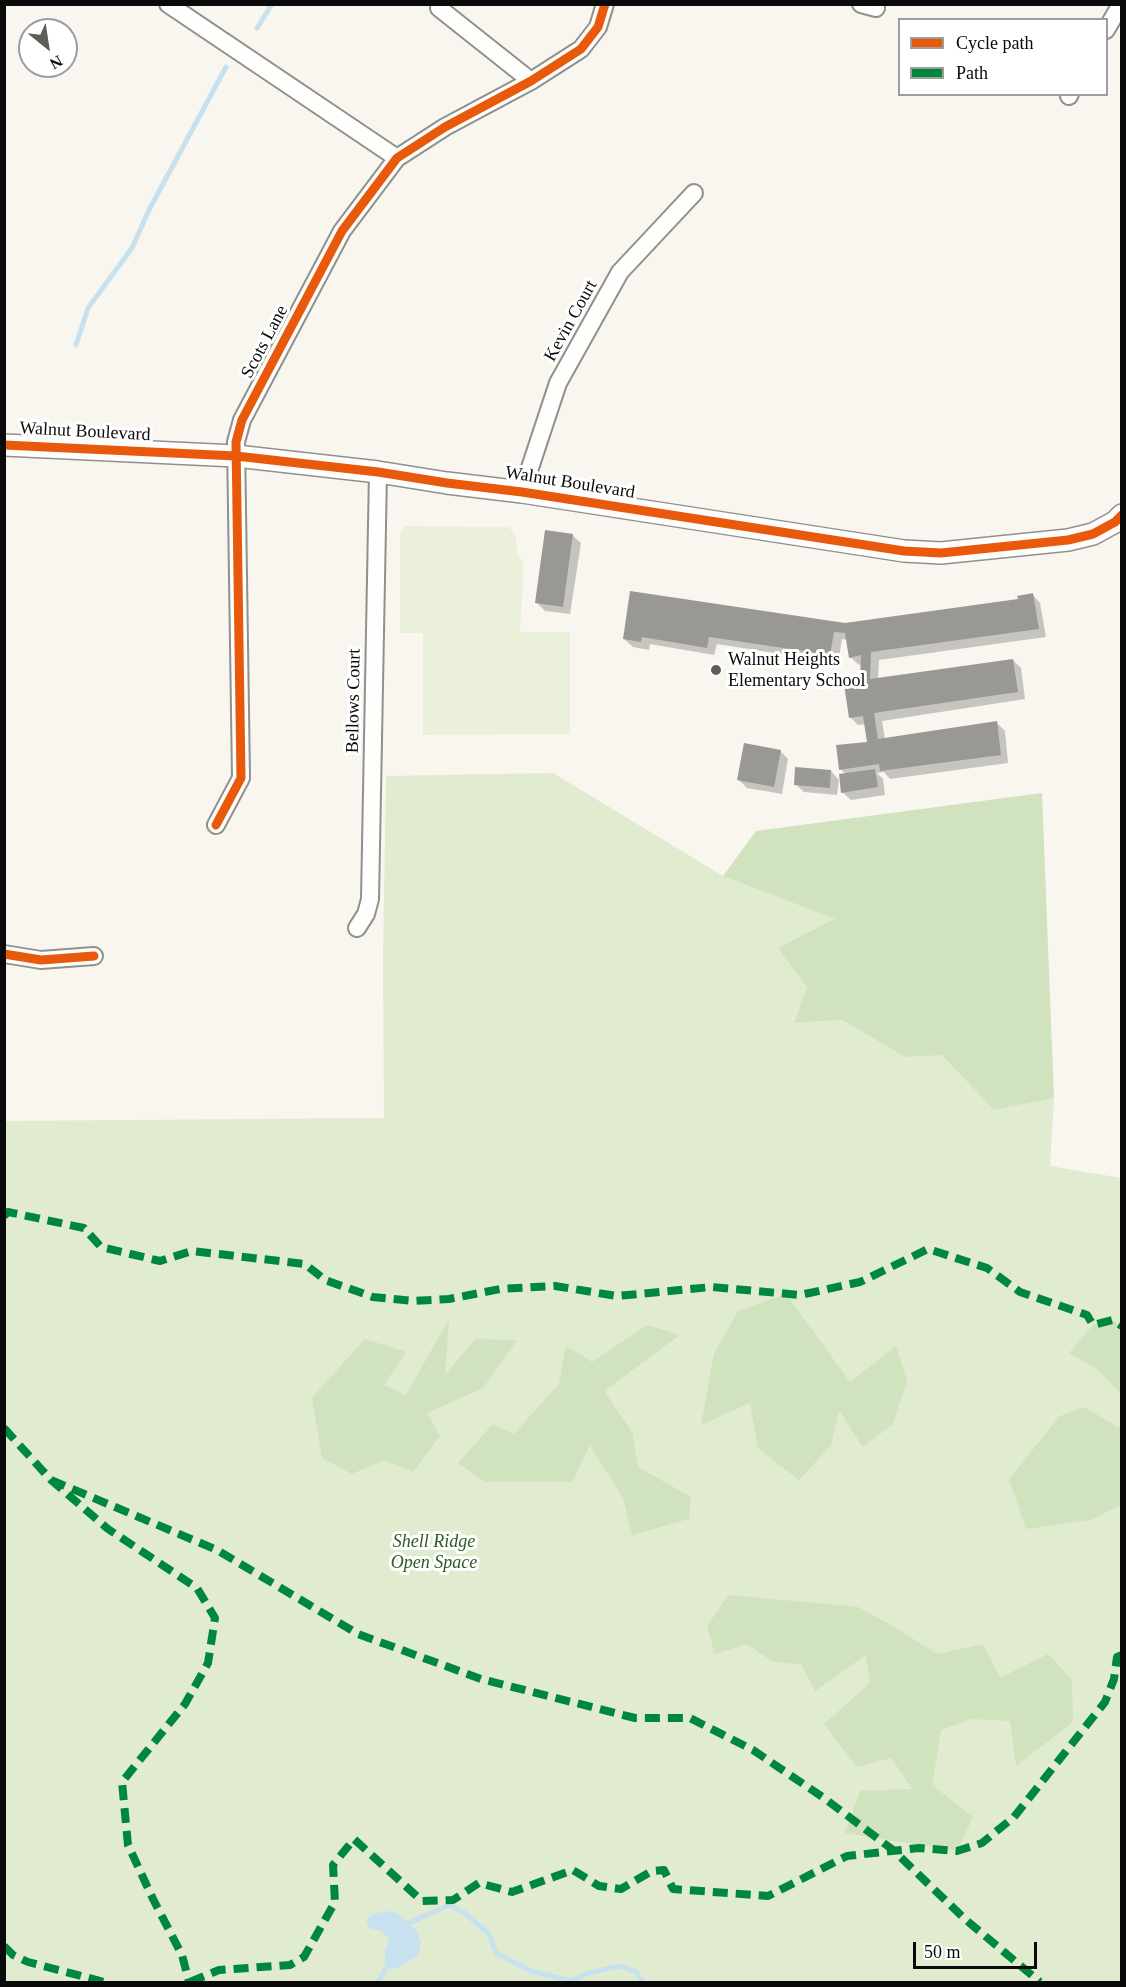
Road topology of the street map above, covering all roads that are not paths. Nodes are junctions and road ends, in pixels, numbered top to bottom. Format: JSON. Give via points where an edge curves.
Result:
{"nodes":[{"id":1,"x":168,"y":4,"type":"edge"},
{"id":2,"x":605,"y":4,"type":"edge"},
{"id":3,"x":1121,"y":4,"type":"edge"},
{"id":4,"x":439,"y":8,"type":"dead end"},
{"id":5,"x":1108,"y":28,"type":"edge"},
{"id":6,"x":531,"y":81,"type":"junction"},
{"id":7,"x":397,"y":158,"type":"junction"},
{"id":8,"x":694,"y":193,"type":"dead end"},
{"id":9,"x":4,"y":445,"type":"edge"},
{"id":10,"x":236,"y":456,"type":"junction"},
{"id":11,"x":378,"y":472,"type":"junction"},
{"id":12,"x":522,"y":492,"type":"junction"},
{"id":13,"x":1119,"y":523,"type":"edge"},
{"id":14,"x":216,"y":825,"type":"dead end"},
{"id":15,"x":357,"y":928,"type":"dead end"},
{"id":16,"x":4,"y":954,"type":"edge"},
{"id":17,"x":94,"y":956,"type":"dead end"}],
"edges":[{"from":1,"to":7,"type":"street"},
{"from":2,"to":6,"type":"street","name":"Scots Lane","via":[[598,27],[581,49]]},
{"from":3,"to":5,"type":"street"},
{"from":4,"to":6,"type":"street"},
{"from":6,"to":7,"type":"street","name":"Scots Lane"},
{"from":7,"to":10,"type":"street","name":"Scots Lane","via":[[342,231],[242,420]]},
{"from":8,"to":12,"type":"street","name":"Kevin Court","via":[[620,272],[558,383]]},
{"from":9,"to":10,"type":"street","name":"Walnut Boulevard"},
{"from":10,"to":11,"type":"street","name":"Walnut Boulevard"},
{"from":10,"to":14,"type":"street","name":"Scots Lane","via":[[241,778]]},
{"from":11,"to":12,"type":"street","name":"Walnut Boulevard"},
{"from":11,"to":15,"type":"street","name":"Bellows Court","via":[[370,899]]},
{"from":12,"to":13,"type":"street","name":"Walnut Boulevard","via":[[904,551],[941,553],[1068,540]]},
{"from":16,"to":17,"type":"street","via":[[41,960]]}]}
